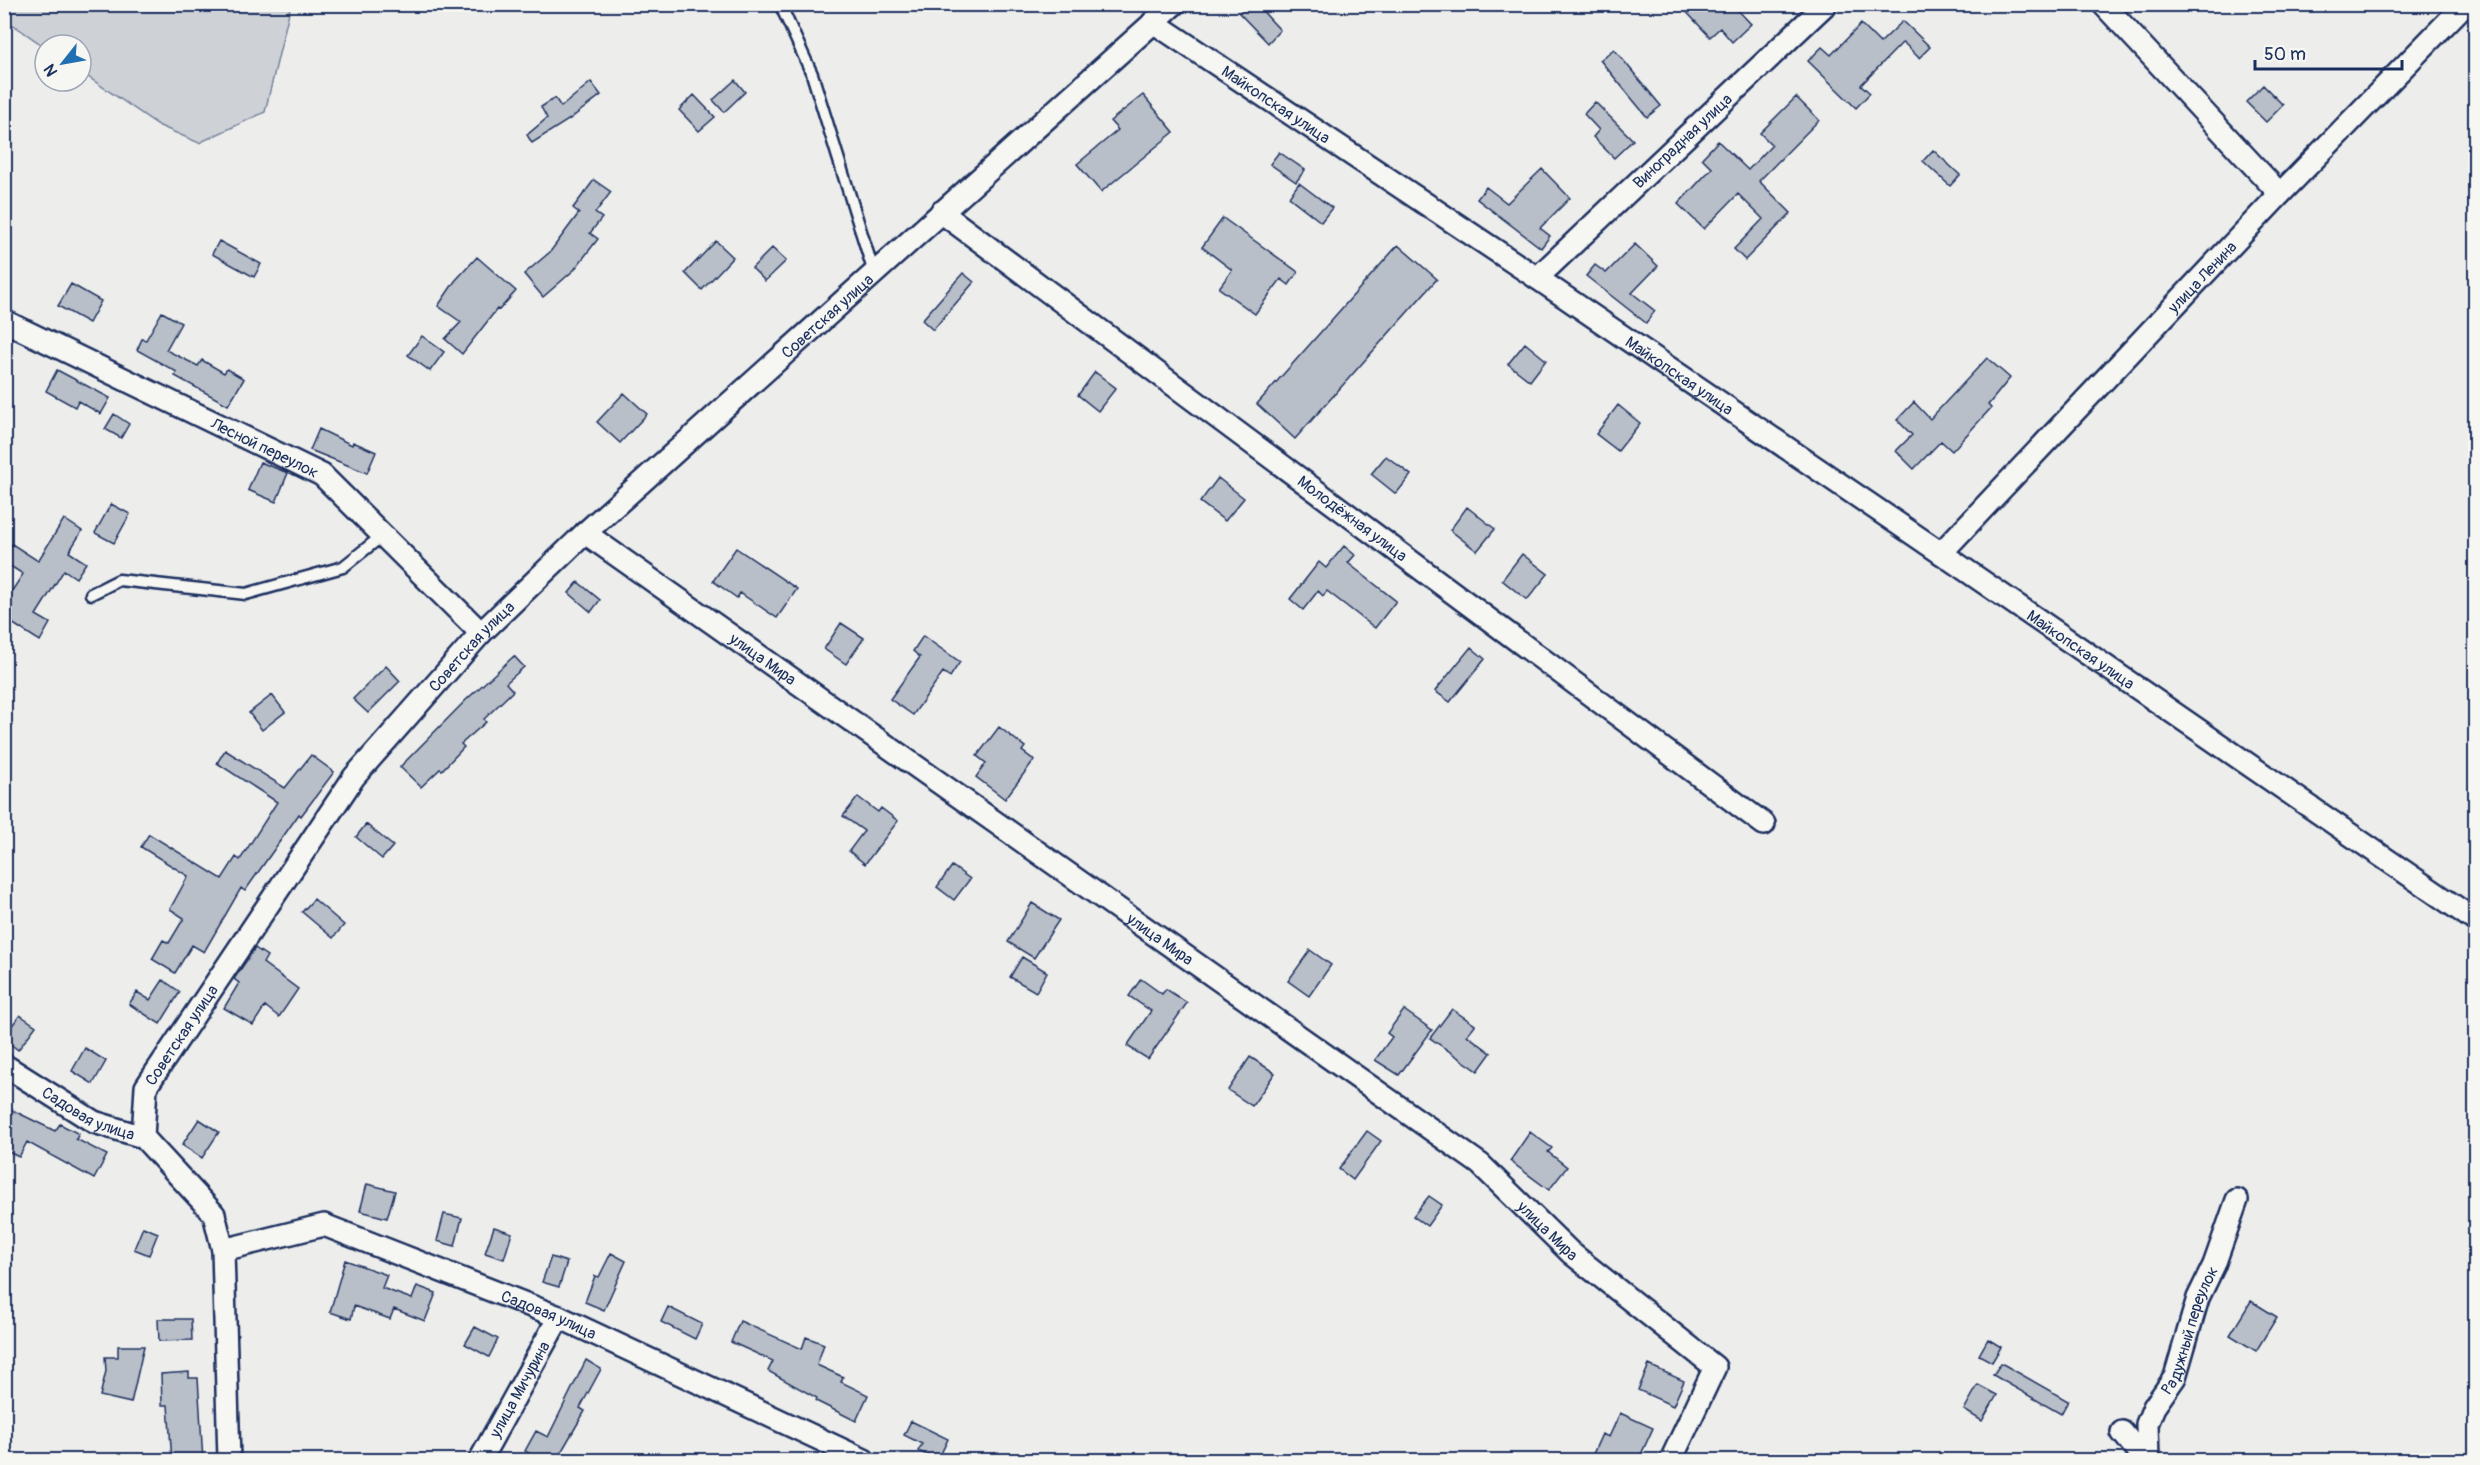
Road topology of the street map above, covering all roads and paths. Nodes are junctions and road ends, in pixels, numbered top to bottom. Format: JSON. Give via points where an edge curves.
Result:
{"nodes":[{"id":1,"x":780,"y":4,"type":"edge"},
{"id":2,"x":1174,"y":4,"type":"edge"},
{"id":3,"x":1826,"y":4,"type":"edge"},
{"id":4,"x":2103,"y":4,"type":"edge"},
{"id":5,"x":2466,"y":4,"type":"edge"},
{"id":6,"x":1153,"y":22,"type":"junction"},
{"id":7,"x":2280,"y":194,"type":"junction"},
{"id":8,"x":941,"y":212,"type":"junction"},
{"id":9,"x":874,"y":273,"type":"junction"},
{"id":10,"x":1537,"y":279,"type":"junction"},
{"id":11,"x":4,"y":321,"type":"edge"},
{"id":12,"x":585,"y":533,"type":"junction"},
{"id":13,"x":383,"y":536,"type":"junction"},
{"id":14,"x":1941,"y":553,"type":"junction"},
{"id":15,"x":91,"y":594,"type":"dead end"},
{"id":16,"x":481,"y":633,"type":"junction"},
{"id":17,"x":1764,"y":824,"type":"dead end"},
{"id":18,"x":2475,"y":921,"type":"edge"},
{"id":19,"x":4,"y":1065,"type":"edge"},
{"id":20,"x":143,"y":1137,"type":"junction"},
{"id":21,"x":2237,"y":1200,"type":"dead end"},
{"id":22,"x":223,"y":1250,"type":"junction"},
{"id":23,"x":559,"y":1317,"type":"junction"},
{"id":24,"x":2122,"y":1432,"type":"dead end"},
{"id":25,"x":229,"y":1461,"type":"edge"},
{"id":26,"x":480,"y":1461,"type":"edge"},
{"id":27,"x":864,"y":1461,"type":"edge"},
{"id":28,"x":1671,"y":1461,"type":"edge"},
{"id":29,"x":2147,"y":1461,"type":"edge"}],
"edges":[{"from":1,"to":9,"type":"lane","via":[[812,74]]},
{"from":2,"to":6,"type":"street","name":"Советская улица"},
{"from":3,"to":10,"type":"street","name":"Виноградная улица"},
{"from":4,"to":7,"type":"street"},
{"from":5,"to":7,"type":"street","name":"улица Ленина"},
{"from":6,"to":8,"type":"street","name":"Советская улица"},
{"from":6,"to":10,"type":"street","name":"Майкопская улица"},
{"from":7,"to":14,"type":"street","name":"улица Ленина"},
{"from":8,"to":9,"type":"street","name":"Советская улица"},
{"from":8,"to":17,"type":"street","name":"Молодёжная улица"},
{"from":9,"to":12,"type":"street","name":"Советская улица"},
{"from":10,"to":14,"type":"street","name":"Майкопская улица"},
{"from":11,"to":13,"type":"street","name":"Лесной переулок","via":[[322,475]]},
{"from":12,"to":16,"type":"street","name":"Советская улица"},
{"from":12,"to":28,"type":"street","name":"улица Мира","via":[[1480,1164],[1571,1253],[1715,1367]]},
{"from":13,"to":15,"type":"lane","via":[[343,567],[246,594],[119,580]]},
{"from":13,"to":16,"type":"street","name":"Лесной переулок"},
{"from":14,"to":18,"type":"street","name":"Майкопская улица"},
{"from":16,"to":20,"type":"street","name":"Советская улица","via":[[354,777],[152,1077],[146,1087]]},
{"from":19,"to":20,"type":"street","name":"Садовая улица","via":[[94,1122]]},
{"from":20,"to":22,"type":"street","via":[[214,1214]]},
{"from":21,"to":29,"type":"street","name":"Радужный переулок","via":[[2198,1298],[2175,1377],[2147,1424]]},
{"from":22,"to":23,"type":"street","name":"Садовая улица","via":[[324,1224]]},
{"from":22,"to":25,"type":"street"},
{"from":23,"to":26,"type":"street","name":"улица Мичурина"},
{"from":23,"to":27,"type":"street","name":"Садовая улица"},
{"from":24,"to":29,"type":"street"}]}
